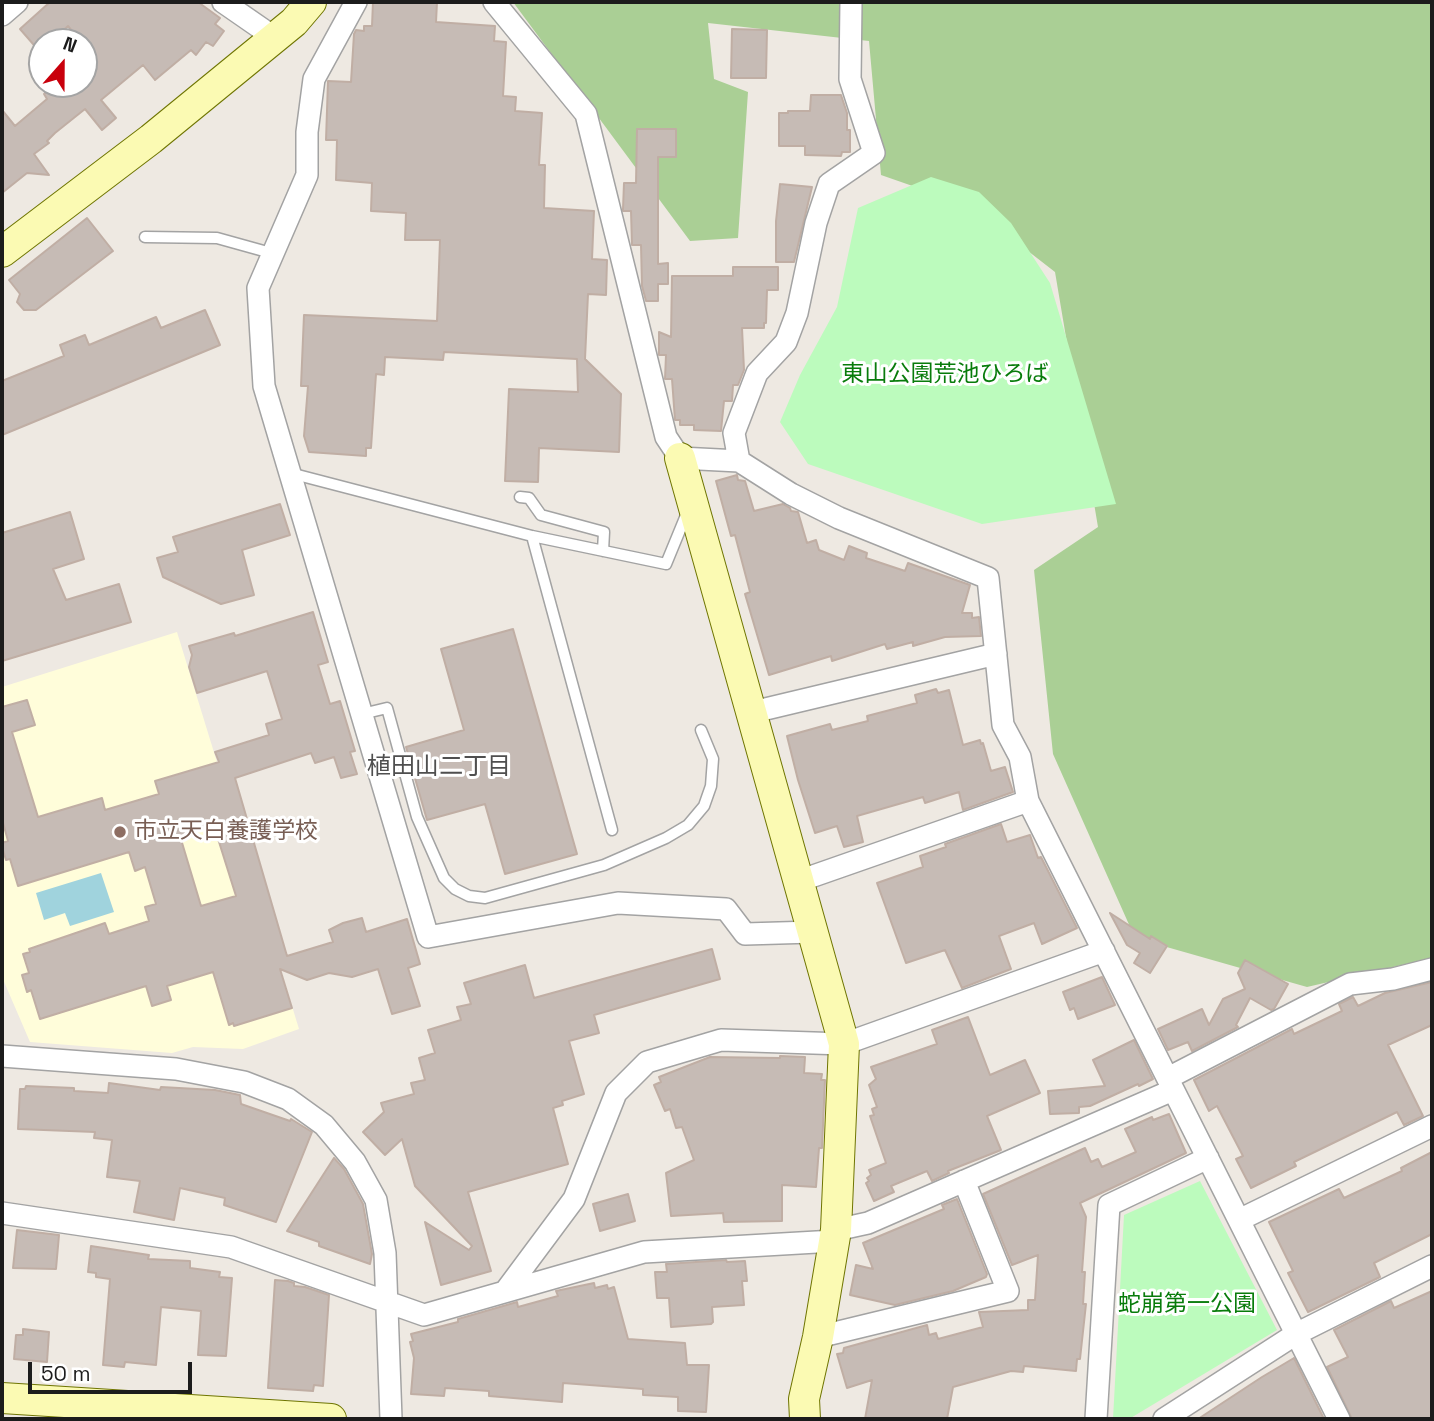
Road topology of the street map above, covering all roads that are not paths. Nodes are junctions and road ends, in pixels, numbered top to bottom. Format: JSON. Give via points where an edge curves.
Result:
{"nodes":[{"id":1,"x":17,"y":2,"type":"edge"},
{"id":2,"x":223,"y":2,"type":"edge"},
{"id":3,"x":311,"y":2,"type":"edge"},
{"id":4,"x":356,"y":2,"type":"edge"},
{"id":5,"x":494,"y":2,"type":"edge"},
{"id":6,"x":851,"y":2,"type":"edge"},
{"id":7,"x":2,"y":15,"type":"edge"},
{"id":8,"x":275,"y":38,"type":"junction"},
{"id":9,"x":145,"y":237,"type":"dead end"},
{"id":10,"x":4,"y":248,"type":"edge"},
{"id":11,"x":271,"y":253,"type":"junction"},
{"id":12,"x":680,"y":458,"type":"junction"},
{"id":13,"x":739,"y":461,"type":"junction"},
{"id":14,"x":290,"y":473,"type":"junction"},
{"id":15,"x":520,"y":497,"type":"dead end"},
{"id":16,"x":692,"y":501,"type":"junction"},
{"id":17,"x":532,"y":536,"type":"junction"},
{"id":18,"x":603,"y":551,"type":"junction"},
{"id":19,"x":996,"y":654,"type":"junction"},
{"id":20,"x":752,"y":712,"type":"junction"},
{"id":21,"x":362,"y":714,"type":"junction"},
{"id":22,"x":701,"y":730,"type":"dead end"},
{"id":23,"x":1028,"y":801,"type":"junction"},
{"id":24,"x":612,"y":830,"type":"dead end"},
{"id":25,"x":799,"y":881,"type":"junction"},
{"id":26,"x":813,"y":932,"type":"junction"},
{"id":27,"x":1104,"y":951,"type":"junction"},
{"id":28,"x":1432,"y":969,"type":"edge"},
{"id":29,"x":844,"y":1044,"type":"junction"},
{"id":30,"x":2,"y":1056,"type":"edge"},
{"id":31,"x":1170,"y":1084,"type":"junction"},
{"id":32,"x":1432,"y":1126,"type":"edge"},
{"id":33,"x":1208,"y":1158,"type":"junction"},
{"id":34,"x":964,"y":1181,"type":"junction"},
{"id":35,"x":2,"y":1213,"type":"edge"},
{"id":36,"x":1239,"y":1220,"type":"junction"},
{"id":37,"x":835,"y":1236,"type":"junction"},
{"id":38,"x":1432,"y":1266,"type":"edge"},
{"id":39,"x":506,"y":1289,"type":"junction"},
{"id":40,"x":386,"y":1302,"type":"junction"},
{"id":41,"x":1296,"y":1334,"type":"junction"},
{"id":42,"x":818,"y":1337,"type":"junction"},
{"id":43,"x":2,"y":1398,"type":"edge"},
{"id":44,"x":331,"y":1419,"type":"edge"},
{"id":45,"x":391,"y":1419,"type":"edge"},
{"id":46,"x":805,"y":1419,"type":"edge"},
{"id":47,"x":1096,"y":1419,"type":"edge"},
{"id":48,"x":1164,"y":1419,"type":"edge"},
{"id":49,"x":1339,"y":1419,"type":"edge"}],
"edges":[{"from":1,"to":7,"type":"street"},
{"from":2,"to":8,"type":"street"},
{"from":3,"to":8,"type":"street"},
{"from":4,"to":11,"type":"street","via":[[314,79],[307,175]]},
{"from":5,"to":12,"type":"street","via":[[586,114],[666,437]]},
{"from":6,"to":13,"type":"street","via":[[850,79],[874,153],[829,184],[786,342],[757,373],[734,433]]},
{"from":8,"to":10,"type":"street","via":[[152,139]]},
{"from":9,"to":11,"type":"lane","via":[[217,238]]},
{"from":11,"to":14,"type":"street","via":[[258,288],[264,386]]},
{"from":12,"to":13,"type":"street"},
{"from":12,"to":16,"type":"street"},
{"from":13,"to":19,"type":"street","via":[[839,518],[988,578]]},
{"from":14,"to":17,"type":"lane"},
{"from":14,"to":21,"type":"street"},
{"from":15,"to":18,"type":"lane","via":[[529,498],[541,515],[604,532]]},
{"from":16,"to":18,"type":"lane","via":[[666,564]]},
{"from":16,"to":20,"type":"street"},
{"from":17,"to":18,"type":"lane"},
{"from":17,"to":24,"type":"lane"},
{"from":19,"to":20,"type":"street"},
{"from":19,"to":23,"type":"street","via":[[1003,725],[1020,757]]},
{"from":20,"to":25,"type":"street"},
{"from":21,"to":22,"type":"lane","via":[[387,708],[417,817],[443,878],[469,896],[485,898],[604,865],[688,825],[704,806],[711,786],[713,759]]},
{"from":21,"to":26,"type":"street","via":[[428,937],[618,903],[726,909],[745,934]]},
{"from":23,"to":25,"type":"street"},
{"from":23,"to":27,"type":"street"},
{"from":25,"to":26,"type":"street"},
{"from":26,"to":29,"type":"street"},
{"from":27,"to":29,"type":"street"},
{"from":27,"to":31,"type":"street"},
{"from":28,"to":31,"type":"street","via":[[1350,984]]},
{"from":29,"to":37,"type":"street"},
{"from":29,"to":39,"type":"street","via":[[721,1040],[646,1062],[616,1093],[573,1199]]},
{"from":30,"to":40,"type":"street","via":[[176,1069],[244,1082],[288,1099],[324,1125],[355,1162],[376,1200],[385,1252]]},
{"from":31,"to":33,"type":"street"},
{"from":31,"to":34,"type":"street"},
{"from":32,"to":36,"type":"street"},
{"from":33,"to":36,"type":"street"},
{"from":33,"to":47,"type":"street","via":[[1109,1205]]},
{"from":34,"to":37,"type":"street"},
{"from":34,"to":42,"type":"street","via":[[1008,1291]]},
{"from":35,"to":40,"type":"street","via":[[231,1247]]},
{"from":36,"to":41,"type":"street"},
{"from":37,"to":39,"type":"street","via":[[644,1252]]},
{"from":37,"to":42,"type":"street"},
{"from":38,"to":41,"type":"street"},
{"from":39,"to":40,"type":"street","via":[[424,1315]]},
{"from":40,"to":45,"type":"street"},
{"from":41,"to":48,"type":"street"},
{"from":41,"to":49,"type":"street"},
{"from":42,"to":46,"type":"street","via":[[804,1399]]},
{"from":43,"to":44,"type":"street"}]}
